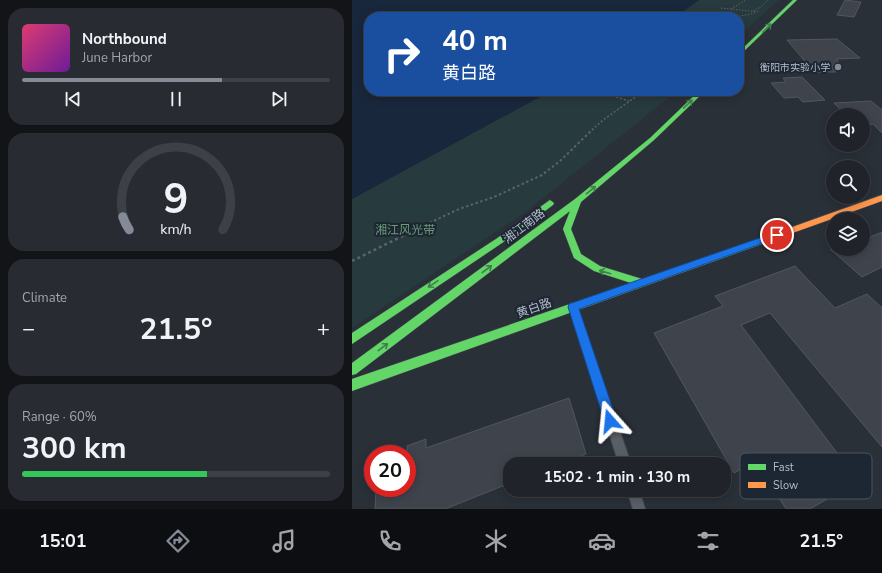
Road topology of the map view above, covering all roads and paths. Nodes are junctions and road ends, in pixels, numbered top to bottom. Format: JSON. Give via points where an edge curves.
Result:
{"nodes":[{"id":1,"x":746,"y":0,"type":"edge"},
{"id":2,"x":768,"y":0,"type":"edge"},
{"id":3,"x":784,"y":0,"type":"edge"},
{"id":4,"x":795,"y":0,"type":"edge"},
{"id":5,"x":721,"y":8,"type":"dead end"},
{"id":6,"x":731,"y":9,"type":"junction"},
{"id":7,"x":753,"y":11,"type":"junction"},
{"id":8,"x":744,"y":15,"type":"edge"},
{"id":9,"x":744,"y":38,"type":"edge"},
{"id":10,"x":744,"y":50,"type":"edge"},
{"id":11,"x":614,"y":96,"type":"edge"},
{"id":12,"x":637,"y":96,"type":"edge"},
{"id":13,"x":697,"y":96,"type":"edge"},
{"id":14,"x":630,"y":101,"type":"junction"},
{"id":15,"x":561,"y":195,"type":"dead end"},
{"id":16,"x":882,"y":198,"type":"edge"},
{"id":17,"x":578,"y":201,"type":"junction"},
{"id":18,"x":352,"y":261,"type":"edge"},
{"id":19,"x":643,"y":282,"type":"junction"},
{"id":20,"x":573,"y":307,"type":"junction"},
{"id":21,"x":352,"y":339,"type":"edge"},
{"id":22,"x":352,"y":370,"type":"edge"},
{"id":23,"x":352,"y":385,"type":"edge"},
{"id":24,"x":623,"y":457,"type":"edge"},
{"id":25,"x":635,"y":497,"type":"edge"},
{"id":26,"x":639,"y":509,"type":"edge"}],
"edges":[{"from":1,"to":6,"type":"path"},
{"from":2,"to":7,"type":"path"},
{"from":3,"to":9,"type":"main road"},
{"from":10,"to":4,"type":"main road","one_way":true},
{"from":5,"to":6,"type":"path"},
{"from":6,"to":7,"type":"path"},
{"from":7,"to":8,"type":"path","via":[[759,12]]},
{"from":11,"to":14,"type":"path"},
{"from":12,"to":14,"type":"path"},
{"from":17,"to":13,"type":"main road","name":"湘江南路","one_way":true,"via":[[652,139]]},
{"from":14,"to":18,"type":"path","via":[[603,120],[542,175],[494,198],[458,209]]},
{"from":15,"to":21,"type":"main road","name":"湘江南路","one_way":true,"via":[[499,241]]},
{"from":16,"to":19,"type":"main road","name":"黄白路"},
{"from":19,"to":17,"type":"main road","one_way":true,"via":[[597,270],[577,256],[567,229]]},
{"from":22,"to":17,"type":"main road","name":"湘江南路","one_way":true},
{"from":19,"to":20,"type":"main road","name":"黄白路"},
{"from":20,"to":23,"type":"main road","name":"黄白路"},
{"from":20,"to":24,"type":"lane"},
{"from":25,"to":26,"type":"lane"}]}
